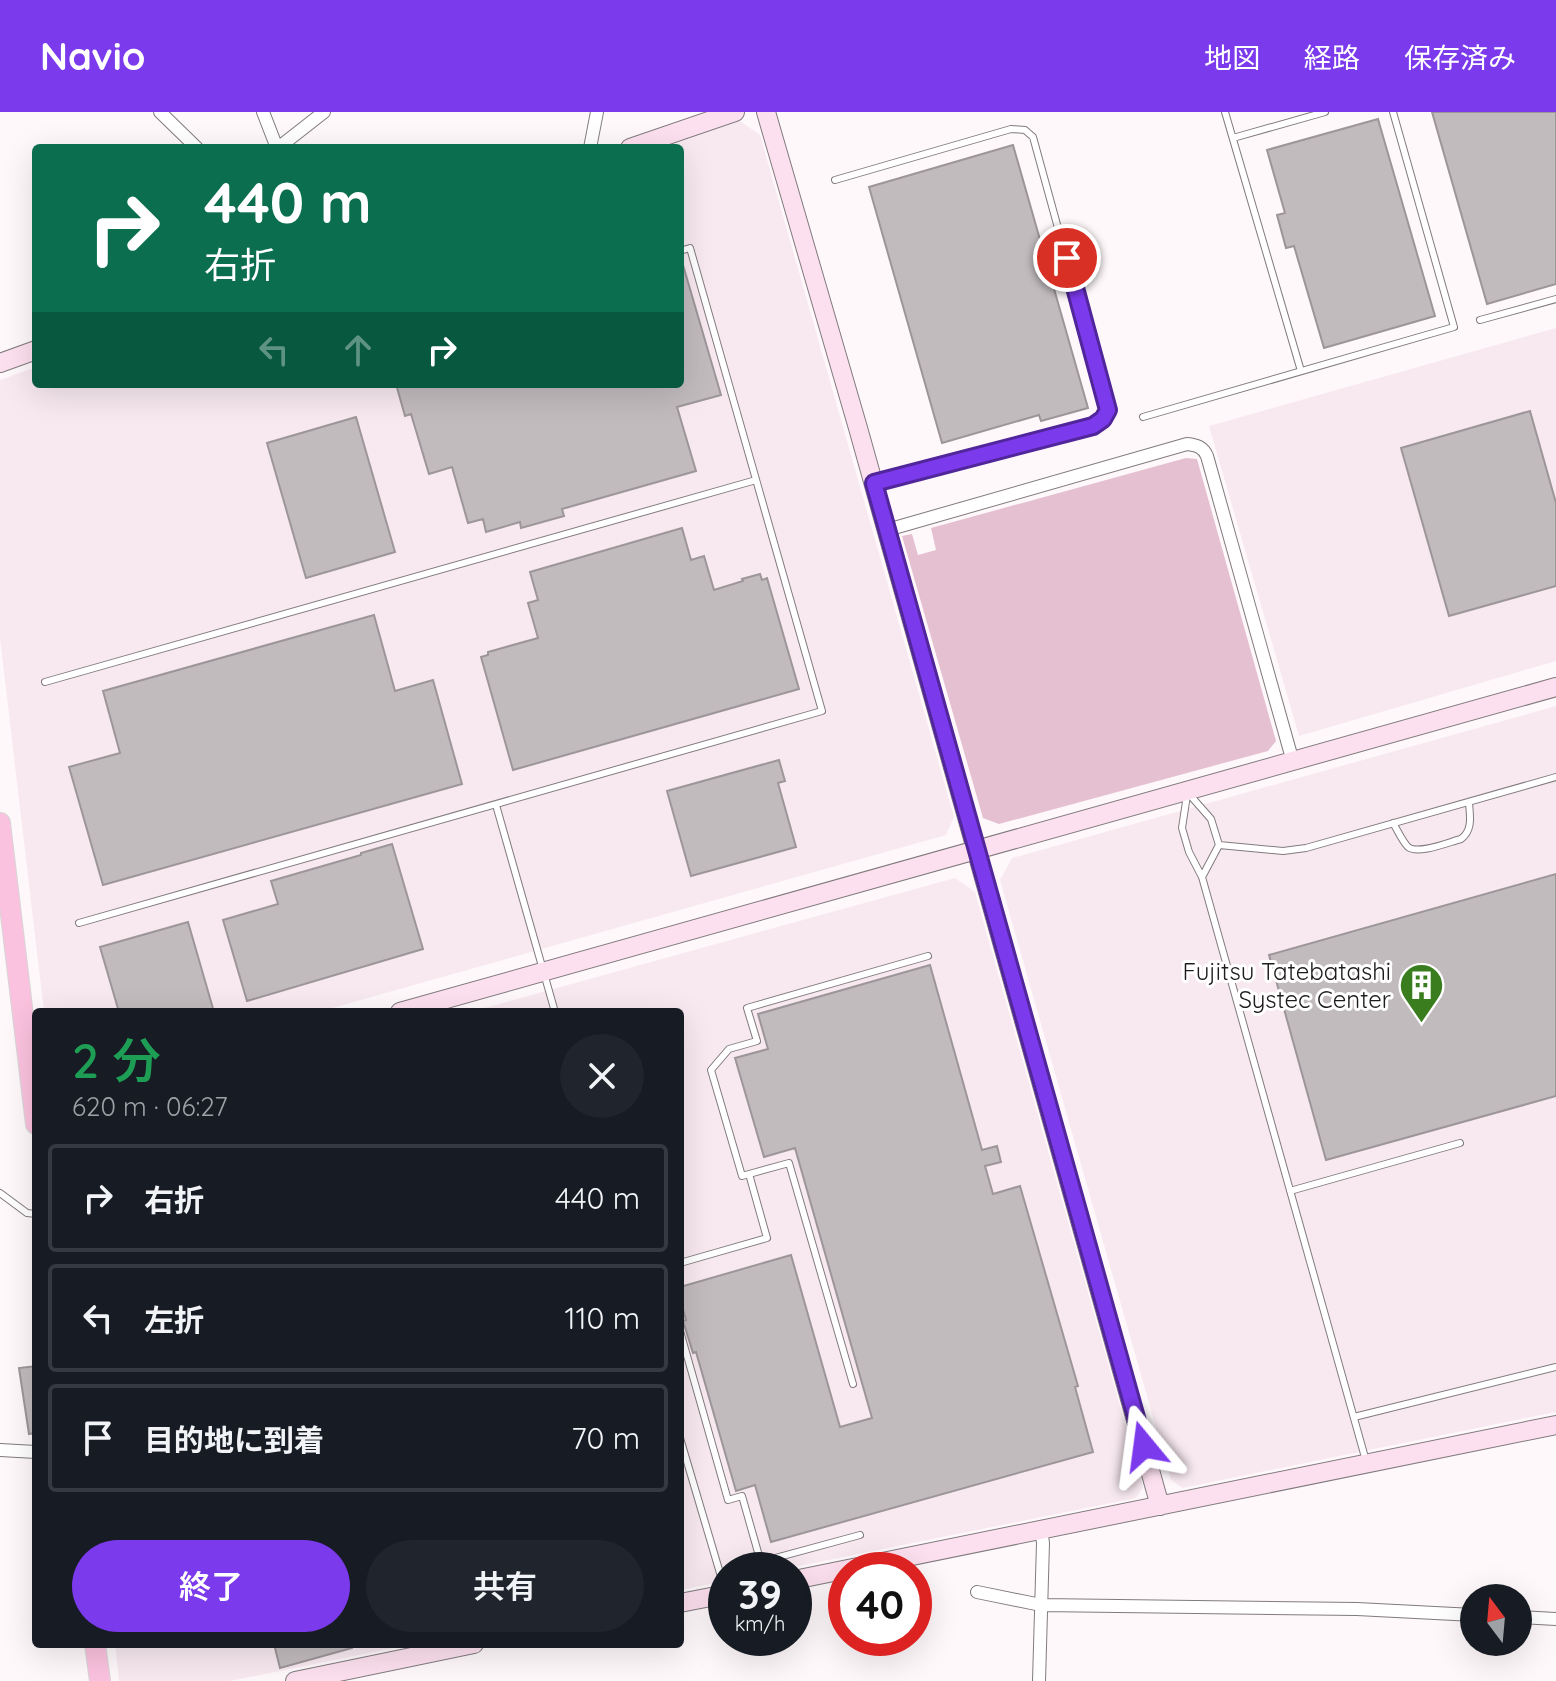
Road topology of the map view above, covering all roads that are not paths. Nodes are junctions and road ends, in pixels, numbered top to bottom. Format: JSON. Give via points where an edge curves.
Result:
{"nodes":[{"id":1,"x":160,"y":112,"type":"edge"},
{"id":2,"x":263,"y":112,"type":"edge"},
{"id":3,"x":324,"y":112,"type":"edge"},
{"id":4,"x":597,"y":112,"type":"edge"},
{"id":5,"x":735,"y":112,"type":"edge"},
{"id":6,"x":766,"y":112,"type":"edge"},
{"id":7,"x":1225,"y":112,"type":"edge"},
{"id":8,"x":1325,"y":112,"type":"edge"},
{"id":9,"x":1393,"y":112,"type":"edge"},
{"id":10,"x":1233,"y":138,"type":"junction"},
{"id":11,"x":193,"y":144,"type":"edge"},
{"id":12,"x":276,"y":144,"type":"edge"},
{"id":13,"x":283,"y":144,"type":"edge"},
{"id":14,"x":591,"y":144,"type":"edge"},
{"id":15,"x":642,"y":144,"type":"edge"},
{"id":16,"x":835,"y":180,"type":"dead end"},
{"id":17,"x":684,"y":250,"type":"edge"},
{"id":18,"x":1556,"y":299,"type":"edge"},
{"id":19,"x":1480,"y":320,"type":"dead end"},
{"id":20,"x":32,"y":351,"type":"edge"},
{"id":21,"x":0,"y":363,"type":"edge"},
{"id":22,"x":1301,"y":371,"type":"junction"},
{"id":23,"x":1143,"y":417,"type":"dead end"},
{"id":24,"x":756,"y":480,"type":"junction"},
{"id":25,"x":874,"y":483,"type":"junction"},
{"id":26,"x":887,"y":530,"type":"junction"},
{"id":27,"x":45,"y":682,"type":"dead end"},
{"id":28,"x":1556,"y":687,"type":"edge"},
{"id":29,"x":1293,"y":762,"type":"junction"},
{"id":30,"x":1556,"y":777,"type":"edge"},
{"id":31,"x":1187,"y":792,"type":"junction"},
{"id":32,"x":1469,"y":803,"type":"junction"},
{"id":33,"x":496,"y":805,"type":"junction"},
{"id":34,"x":0,"y":823,"type":"edge"},
{"id":35,"x":1393,"y":823,"type":"junction"},
{"id":36,"x":1219,"y":845,"type":"junction"},
{"id":37,"x":977,"y":851,"type":"junction"},
{"id":38,"x":3,"y":870,"type":"edge"},
{"id":39,"x":1202,"y":877,"type":"junction"},
{"id":40,"x":79,"y":923,"type":"dead end"},
{"id":41,"x":928,"y":956,"type":"dead end"},
{"id":42,"x":543,"y":971,"type":"junction"},
{"id":43,"x":414,"y":1008,"type":"edge"},
{"id":44,"x":554,"y":1008,"type":"edge"},
{"id":45,"x":32,"y":1087,"type":"edge"},
{"id":46,"x":1460,"y":1143,"type":"dead end"},
{"id":47,"x":749,"y":1174,"type":"junction"},
{"id":48,"x":1290,"y":1191,"type":"junction"},
{"id":49,"x":0,"y":1193,"type":"edge"},
{"id":50,"x":32,"y":1214,"type":"edge"},
{"id":51,"x":684,"y":1262,"type":"edge"},
{"id":52,"x":684,"y":1345,"type":"edge"},
{"id":53,"x":1556,"y":1367,"type":"edge"},
{"id":54,"x":853,"y":1384,"type":"dead end"},
{"id":55,"x":1354,"y":1417,"type":"junction"},
{"id":56,"x":1556,"y":1425,"type":"edge"},
{"id":57,"x":0,"y":1450,"type":"edge"},
{"id":58,"x":32,"y":1452,"type":"edge"},
{"id":59,"x":684,"y":1452,"type":"edge"},
{"id":60,"x":1367,"y":1464,"type":"junction"},
{"id":61,"x":1160,"y":1506,"type":"junction"},
{"id":62,"x":1041,"y":1529,"type":"junction"},
{"id":63,"x":860,"y":1535,"type":"dead end"},
{"id":64,"x":714,"y":1552,"type":"edge"},
{"id":65,"x":758,"y":1552,"type":"edge"},
{"id":66,"x":806,"y":1552,"type":"edge"},
{"id":67,"x":812,"y":1576,"type":"edge"},
{"id":68,"x":977,"y":1592,"type":"dead end"},
{"id":69,"x":708,"y":1598,"type":"edge"},
{"id":70,"x":684,"y":1602,"type":"edge"},
{"id":71,"x":1041,"y":1605,"type":"junction"},
{"id":72,"x":1460,"y":1614,"type":"edge"},
{"id":73,"x":1532,"y":1618,"type":"edge"},
{"id":74,"x":1556,"y":1619,"type":"edge"},
{"id":75,"x":96,"y":1648,"type":"edge"},
{"id":76,"x":455,"y":1648,"type":"edge"},
{"id":77,"x":100,"y":1681,"type":"edge"},
{"id":78,"x":295,"y":1681,"type":"edge"},
{"id":79,"x":1039,"y":1681,"type":"edge"}],
"edges":[{"from":1,"to":11,"type":"street"},
{"from":2,"to":12,"type":"street"},
{"from":3,"to":13,"type":"street"},
{"from":4,"to":14,"type":"street"},
{"from":5,"to":15,"type":"street"},
{"from":6,"to":25,"type":"street"},
{"from":7,"to":10,"type":"lane"},
{"from":8,"to":10,"type":"lane"},
{"from":9,"to":22,"type":"lane","via":[[1454,327]]},
{"from":10,"to":22,"type":"lane"},
{"from":16,"to":25,"type":"lane","via":[[1011,129],[1025,130],[1033,137],[1108,410],[1093,426]]},
{"from":17,"to":24,"type":"lane","via":[[690,248]]},
{"from":18,"to":19,"type":"lane"},
{"from":20,"to":21,"type":"street"},
{"from":22,"to":23,"type":"lane"},
{"from":24,"to":27,"type":"lane"},
{"from":24,"to":33,"type":"lane","via":[[822,711]]},
{"from":25,"to":26,"type":"street"},
{"from":26,"to":29,"type":"street","via":[[1187,444],[1204,449]]},
{"from":26,"to":37,"type":"street"},
{"from":28,"to":29,"type":"street"},
{"from":29,"to":31,"type":"street"},
{"from":30,"to":32,"type":"lane"},
{"from":31,"to":36,"type":"lane","via":[[1211,819]]},
{"from":31,"to":37,"type":"street"},
{"from":31,"to":39,"type":"lane","via":[[1182,828]]},
{"from":32,"to":35,"type":"lane"},
{"from":32,"to":35,"type":"lane","via":[[1466,835],[1422,850],[1408,846]]},
{"from":33,"to":40,"type":"lane"},
{"from":33,"to":42,"type":"lane"},
{"from":34,"to":38,"type":"main road"},
{"from":35,"to":36,"type":"lane","via":[[1283,851]]},
{"from":36,"to":39,"type":"lane"},
{"from":37,"to":42,"type":"street"},
{"from":37,"to":61,"type":"street"},
{"from":38,"to":45,"type":"main road"},
{"from":39,"to":48,"type":"lane"},
{"from":41,"to":47,"type":"lane","via":[[747,1008],[757,1041],[729,1049],[711,1070],[742,1176]]},
{"from":42,"to":43,"type":"street"},
{"from":42,"to":44,"type":"lane"},
{"from":46,"to":48,"type":"lane"},
{"from":47,"to":51,"type":"lane","via":[[767,1238]]},
{"from":47,"to":54,"type":"lane","via":[[789,1163]]},
{"from":48,"to":55,"type":"lane"},
{"from":49,"to":50,"type":"lane"},
{"from":52,"to":65,"type":"lane","via":[[728,1500],[742,1496]]},
{"from":53,"to":55,"type":"lane"},
{"from":55,"to":60,"type":"lane"},
{"from":56,"to":60,"type":"street"},
{"from":57,"to":58,"type":"street"},
{"from":59,"to":64,"type":"lane"},
{"from":60,"to":61,"type":"street"},
{"from":61,"to":62,"type":"street"},
{"from":62,"to":67,"type":"street"},
{"from":62,"to":71,"type":"street"},
{"from":63,"to":66,"type":"lane"},
{"from":68,"to":71,"type":"street"},
{"from":69,"to":70,"type":"street"},
{"from":71,"to":72,"type":"street"},
{"from":71,"to":79,"type":"street"},
{"from":73,"to":74,"type":"street"},
{"from":75,"to":77,"type":"main road"},
{"from":76,"to":78,"type":"street"}]}
